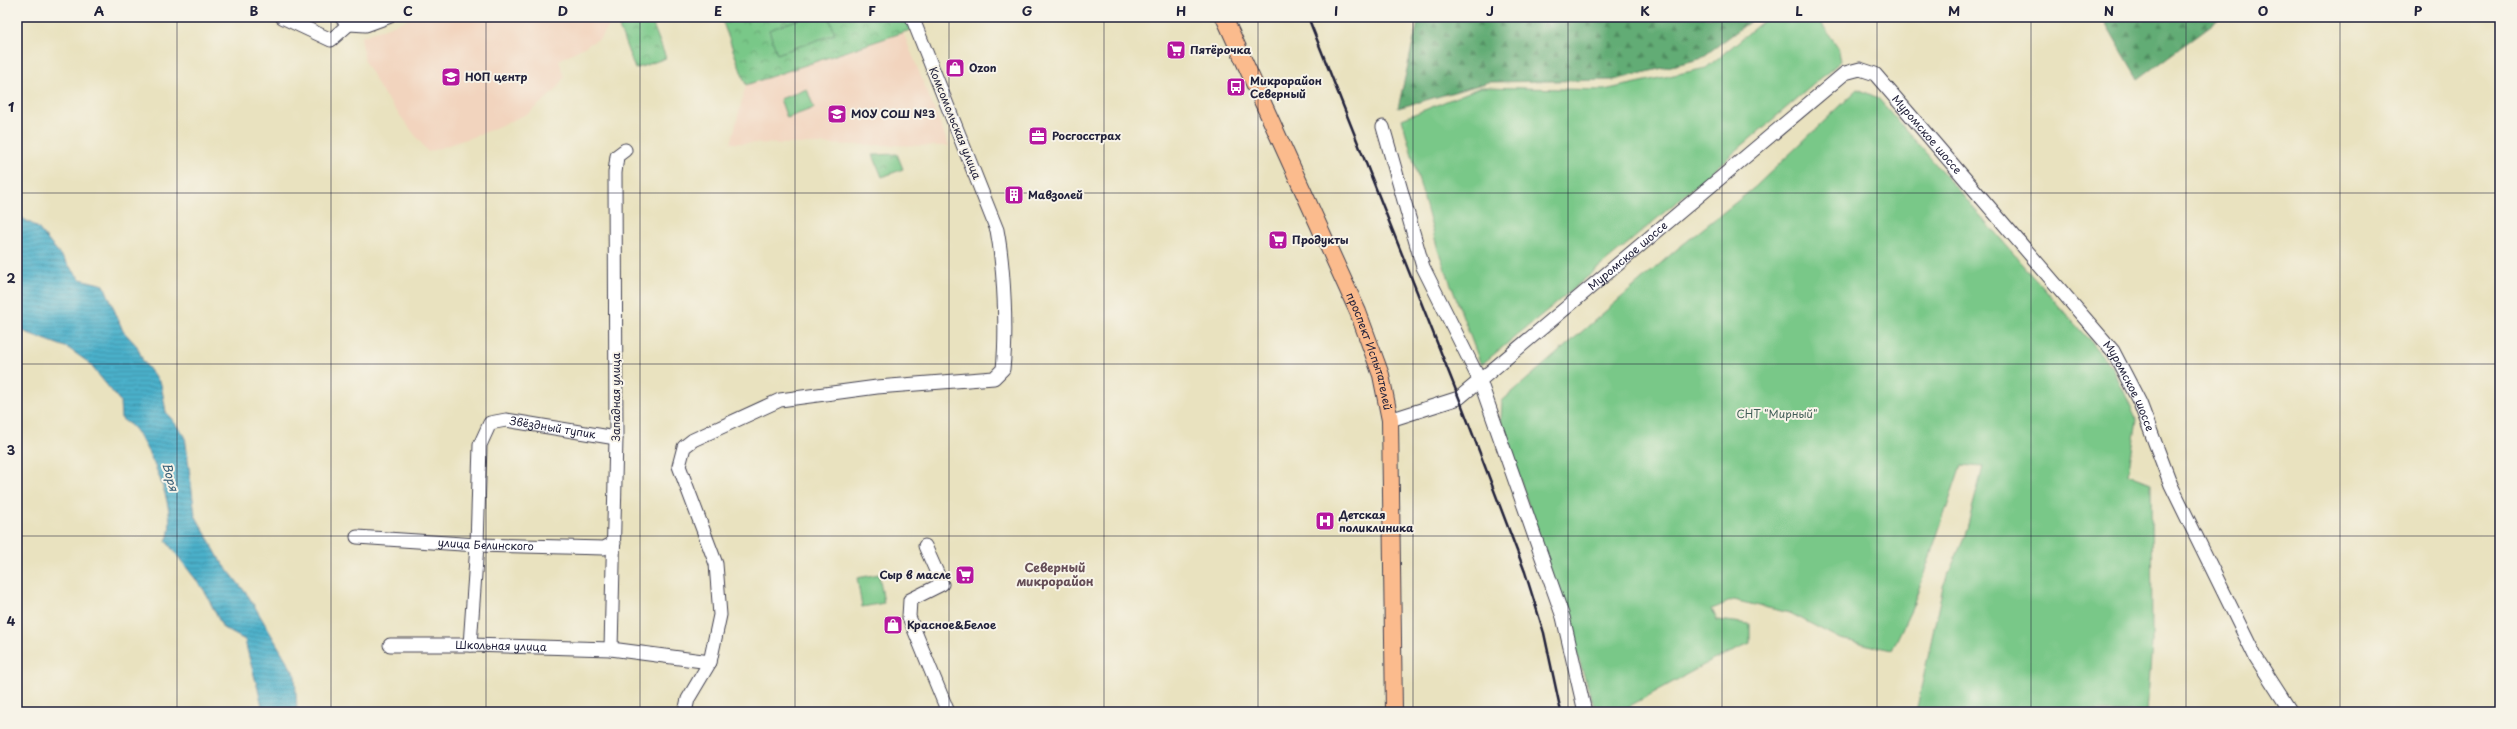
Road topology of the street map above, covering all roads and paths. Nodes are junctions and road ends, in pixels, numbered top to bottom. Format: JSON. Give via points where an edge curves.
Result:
{"nodes":[{"id":1,"x":282,"y":17,"type":"edge"},
{"id":2,"x":388,"y":17,"type":"edge"},
{"id":3,"x":912,"y":17,"type":"edge"},
{"id":4,"x":1224,"y":17,"type":"edge"},
{"id":5,"x":345,"y":21,"type":"edge"},
{"id":6,"x":1382,"y":127,"type":"dead end"},
{"id":7,"x":625,"y":150,"type":"dead end"},
{"id":8,"x":1480,"y":381,"type":"junction"},
{"id":9,"x":1390,"y":420,"type":"junction"},
{"id":10,"x":616,"y":438,"type":"junction"},
{"id":11,"x":358,"y":537,"type":"dead end"},
{"id":12,"x":614,"y":543,"type":"junction"},
{"id":13,"x":477,"y":545,"type":"junction"},
{"id":14,"x":925,"y":546,"type":"dead end"},
{"id":15,"x":470,"y":644,"type":"junction"},
{"id":16,"x":390,"y":645,"type":"dead end"},
{"id":17,"x":611,"y":649,"type":"junction"},
{"id":18,"x":710,"y":662,"type":"junction"},
{"id":19,"x":686,"y":712,"type":"edge"},
{"id":20,"x":948,"y":712,"type":"edge"},
{"id":21,"x":1394,"y":712,"type":"edge"},
{"id":22,"x":1585,"y":712,"type":"edge"},
{"id":23,"x":2291,"y":712,"type":"edge"}],
"edges":[{"from":1,"to":5,"type":"street","via":[[331,40]]},
{"from":2,"to":5,"type":"street","via":[[366,25]]},
{"from":3,"to":18,"type":"street","name":"Комсомольская улица","via":[[997,230],[1001,248],[1003,368],[994,378],[877,387],[780,400],[693,440],[684,447],[679,466],[716,564],[720,616]]},
{"from":4,"to":9,"type":"main road","name":"проспект Испытателей","via":[[1358,312],[1381,375]]},
{"from":6,"to":8,"type":"street","via":[[1423,267]]},
{"from":7,"to":10,"type":"street","name":"Западная улица","via":[[617,156],[615,173]]},
{"from":8,"to":9,"type":"street","name":"Муромское шоссе","via":[[1459,398]]},
{"from":8,"to":22,"type":"street","via":[[1563,617]]},
{"from":8,"to":23,"type":"street","name":"Муромское шоссе","via":[[1845,73],[1860,69],[1875,74],[2113,350],[2140,403],[2170,485],[2255,656]]},
{"from":9,"to":21,"type":"main road","name":"проспект Испытателей"},
{"from":10,"to":12,"type":"street","name":"Западная улица"},
{"from":10,"to":13,"type":"street","name":"Звёздный тупик","via":[[506,420],[490,423],[480,445]]},
{"from":11,"to":13,"type":"street","name":"улица Белинского"},
{"from":12,"to":13,"type":"street","name":"улица Белинского","via":[[604,548]]},
{"from":12,"to":17,"type":"street","name":"Западная улица"},
{"from":13,"to":15,"type":"street"},
{"from":14,"to":20,"type":"street","via":[[942,584],[910,600],[909,617]]},
{"from":15,"to":16,"type":"street","name":"Школьная улица"},
{"from":15,"to":17,"type":"street","name":"Школьная улица"},
{"from":17,"to":18,"type":"street","name":"Школьная улица"},
{"from":18,"to":19,"type":"street","name":"Комсомольская улица","via":[[688,699]]}]}
